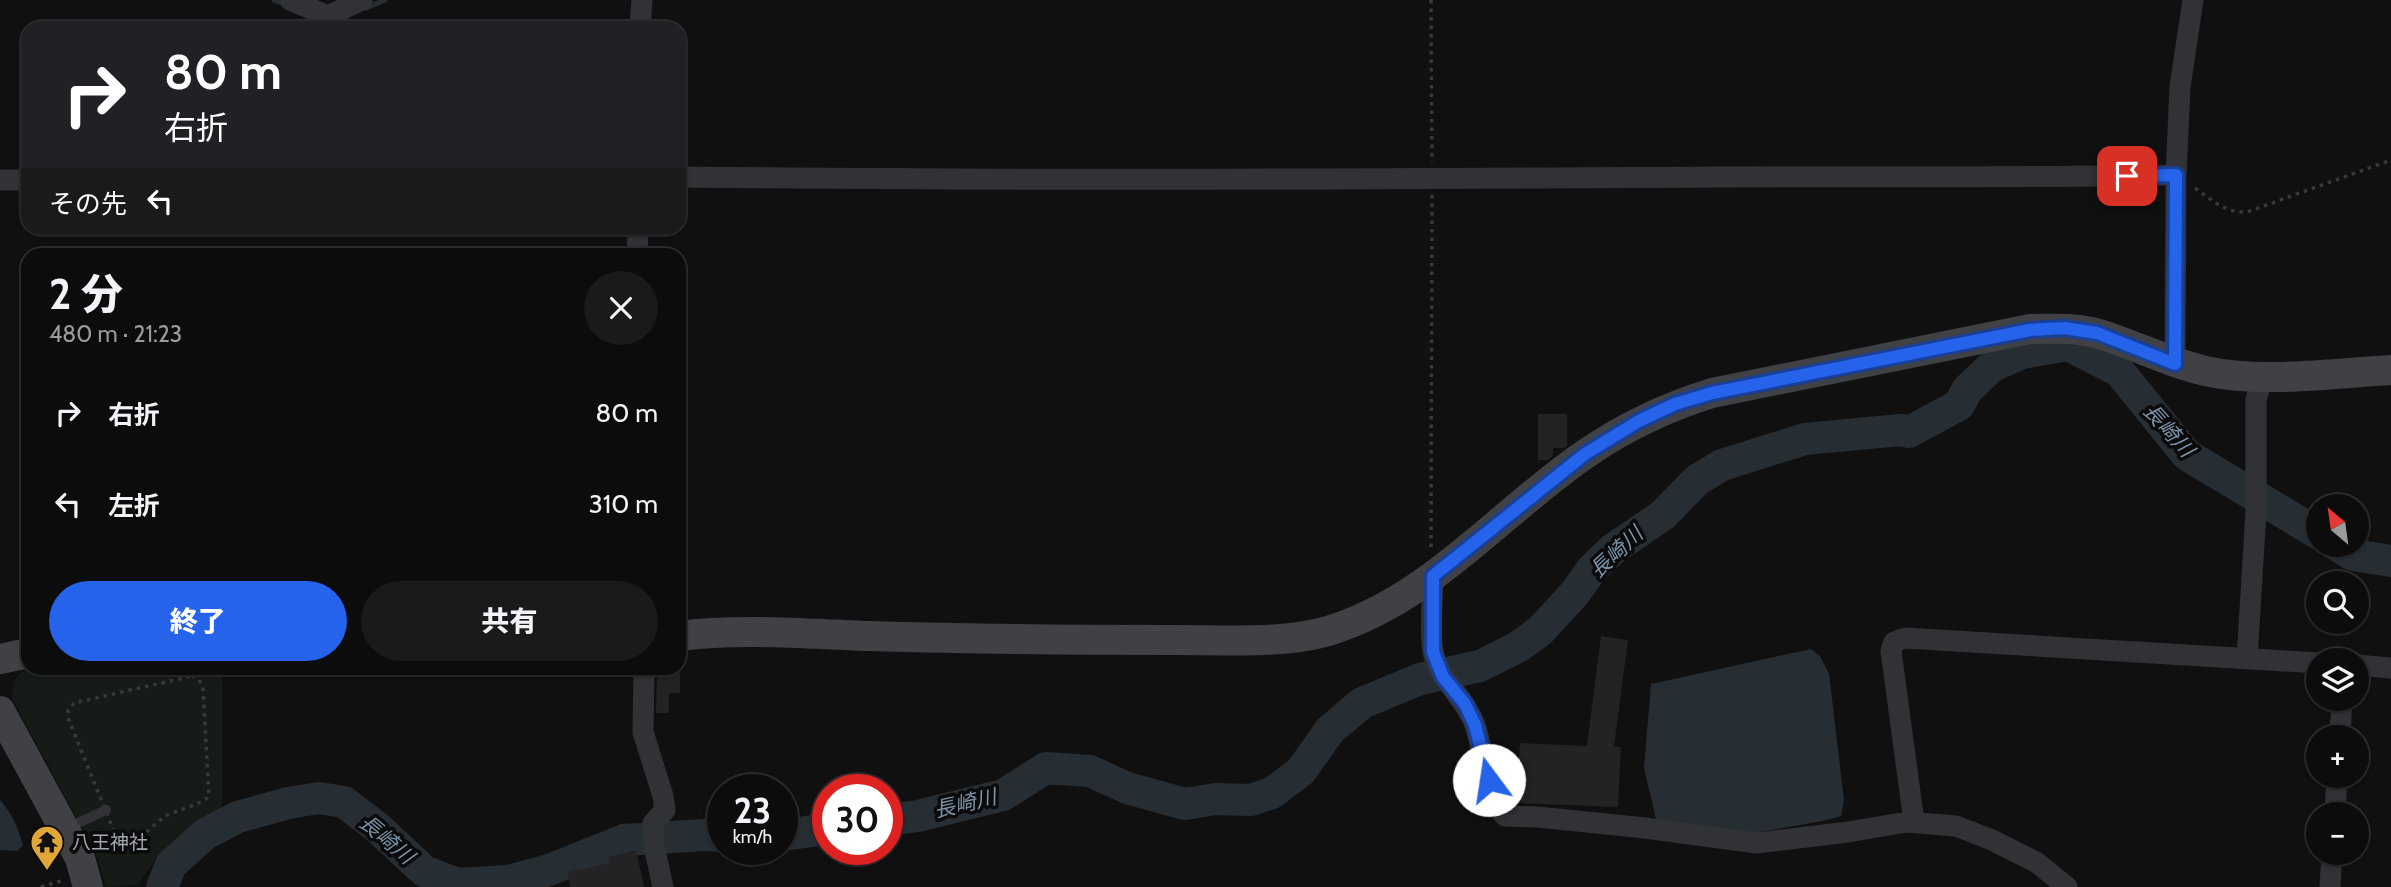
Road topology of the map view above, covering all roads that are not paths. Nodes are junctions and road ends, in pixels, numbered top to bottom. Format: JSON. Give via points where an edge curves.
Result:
{"nodes":[{"id":1,"x":290,"y":0,"type":"edge"},
{"id":2,"x":362,"y":0,"type":"edge"},
{"id":3,"x":642,"y":0,"type":"edge"},
{"id":4,"x":2193,"y":0,"type":"edge"},
{"id":5,"x":310,"y":4,"type":"edge"},
{"id":6,"x":640,"y":21,"type":"edge"},
{"id":7,"x":2176,"y":175,"type":"junction"},
{"id":8,"x":686,"y":177,"type":"edge"},
{"id":9,"x":0,"y":180,"type":"edge"},
{"id":10,"x":21,"y":180,"type":"edge"},
{"id":11,"x":2175,"y":364,"type":"junction"},
{"id":12,"x":2391,"y":370,"type":"edge"},
{"id":13,"x":2263,"y":377,"type":"junction"},
{"id":14,"x":1433,"y":576,"type":"junction"},
{"id":15,"x":686,"y":636,"type":"edge"},
{"id":16,"x":21,"y":654,"type":"edge"},
{"id":17,"x":0,"y":659,"type":"edge"},
{"id":18,"x":2247,"y":659,"type":"junction"},
{"id":19,"x":2306,"y":662,"type":"edge"},
{"id":20,"x":2369,"y":666,"type":"edge"},
{"id":21,"x":2391,"y":668,"type":"edge"},
{"id":22,"x":644,"y":675,"type":"edge"},
{"id":23,"x":0,"y":712,"type":"edge"},
{"id":24,"x":106,"y":810,"type":"road end"},
{"id":25,"x":1914,"y":822,"type":"junction"},
{"id":26,"x":64,"y":830,"type":"junction"},
{"id":27,"x":2331,"y":865,"type":"edge"},
{"id":28,"x":88,"y":887,"type":"edge"},
{"id":29,"x":663,"y":887,"type":"edge"},
{"id":30,"x":2067,"y":887,"type":"edge"},
{"id":31,"x":2330,"y":887,"type":"edge"}],
"edges":[{"from":1,"to":5,"type":"street"},
{"from":2,"to":5,"type":"street","via":[[328,16]]},
{"from":3,"to":6,"type":"street"},
{"from":4,"to":7,"type":"street","via":[[2180,87]]},
{"from":7,"to":8,"type":"street"},
{"from":7,"to":11,"type":"street"},
{"from":9,"to":10,"type":"street"},
{"from":11,"to":13,"type":"street"},
{"from":11,"to":14,"type":"street","via":[[2097,333],[2064,328],[2030,330],[1712,393],[1639,421],[1585,454]]},
{"from":12,"to":13,"type":"street"},
{"from":13,"to":18,"type":"street","via":[[2256,398],[2256,512]]},
{"from":14,"to":15,"type":"street","via":[[1369,614],[1327,631],[1286,638],[1032,641]]},
{"from":14,"to":25,"type":"street","via":[[1433,652],[1443,677],[1475,725],[1494,800],[1505,816],[1645,828],[1757,844]]},
{"from":16,"to":17,"type":"street"},
{"from":18,"to":19,"type":"street"},
{"from":18,"to":25,"type":"street","via":[[1905,638],[1894,642],[1891,651]]},
{"from":20,"to":21,"type":"street"},
{"from":22,"to":29,"type":"street","via":[[643,732],[665,810],[653,823]]},
{"from":23,"to":26,"type":"street"},
{"from":24,"to":26,"type":"lane"},
{"from":25,"to":30,"type":"street","via":[[1956,826],[1992,840],[2036,862]]},
{"from":26,"to":28,"type":"street","via":[[80,858]]},
{"from":27,"to":31,"type":"street"}]}
